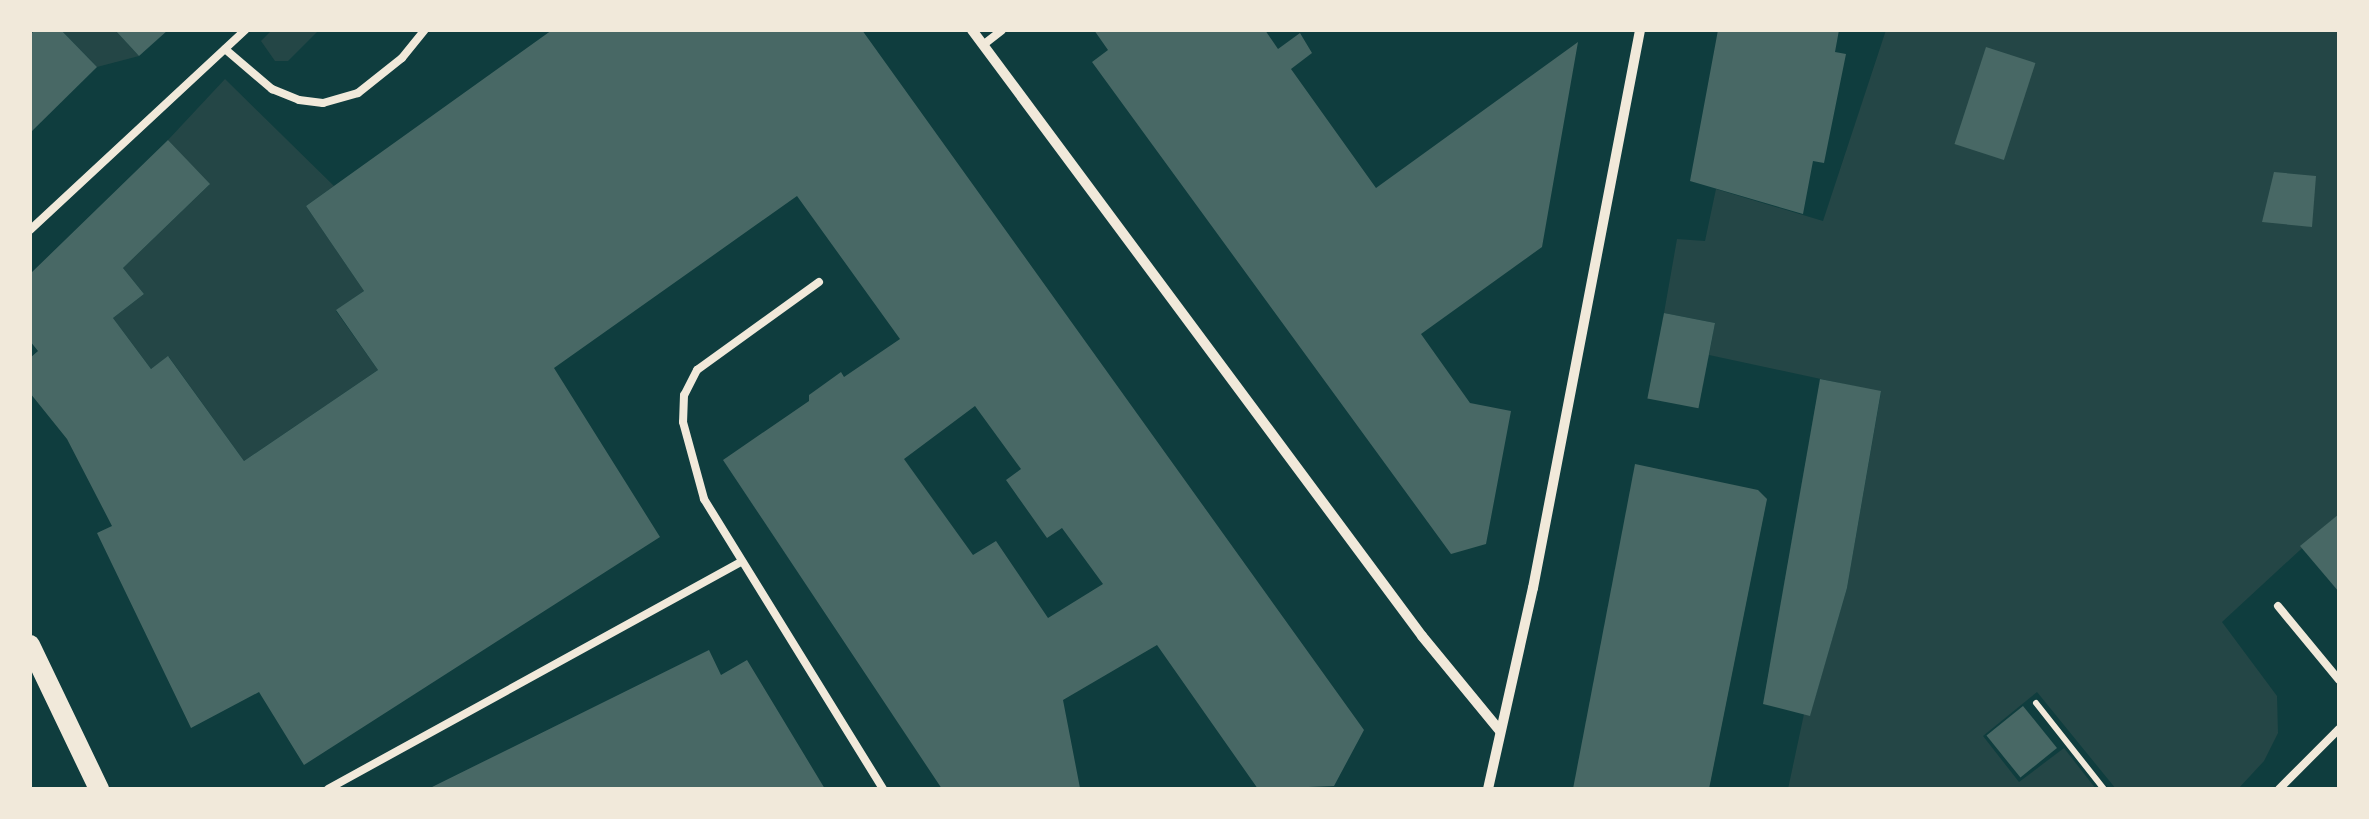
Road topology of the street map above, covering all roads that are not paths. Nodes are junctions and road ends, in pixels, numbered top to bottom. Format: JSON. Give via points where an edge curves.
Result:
{"nodes":[{"id":1,"x":245,"y":30,"type":"edge"},
{"id":2,"x":425,"y":30,"type":"edge"},
{"id":3,"x":972,"y":30,"type":"edge"},
{"id":4,"x":1002,"y":30,"type":"edge"},
{"id":5,"x":1640,"y":30,"type":"edge"},
{"id":6,"x":983,"y":45,"type":"junction"},
{"id":7,"x":225,"y":49,"type":"junction"},
{"id":8,"x":30,"y":230,"type":"edge"},
{"id":9,"x":819,"y":282,"type":"dead end"},
{"id":10,"x":740,"y":563,"type":"junction"},
{"id":11,"x":2278,"y":606,"type":"dead end"},
{"id":12,"x":30,"y":644,"type":"edge"},
{"id":13,"x":2339,"y":680,"type":"edge"},
{"id":14,"x":2339,"y":729,"type":"edge"},
{"id":15,"x":1500,"y":732,"type":"junction"},
{"id":16,"x":100,"y":789,"type":"edge"},
{"id":17,"x":328,"y":789,"type":"edge"},
{"id":18,"x":883,"y":789,"type":"edge"},
{"id":19,"x":1488,"y":789,"type":"edge"},
{"id":20,"x":2279,"y":789,"type":"edge"}],
"edges":[{"from":1,"to":7,"type":"lane"},
{"from":2,"to":7,"type":"lane","via":[[358,92],[323,103],[272,89]]},
{"from":3,"to":6,"type":"street"},
{"from":4,"to":6,"type":"lane"},
{"from":5,"to":15,"type":"street","via":[[1534,588]]},
{"from":6,"to":15,"type":"street","via":[[1410,621]]},
{"from":7,"to":8,"type":"lane"},
{"from":9,"to":10,"type":"lane","via":[[697,370],[684,395],[683,422],[698,482]]},
{"from":10,"to":17,"type":"lane"},
{"from":10,"to":18,"type":"lane"},
{"from":11,"to":13,"type":"lane"},
{"from":12,"to":16,"type":"main road"},
{"from":14,"to":20,"type":"lane"},
{"from":15,"to":19,"type":"street"}]}
